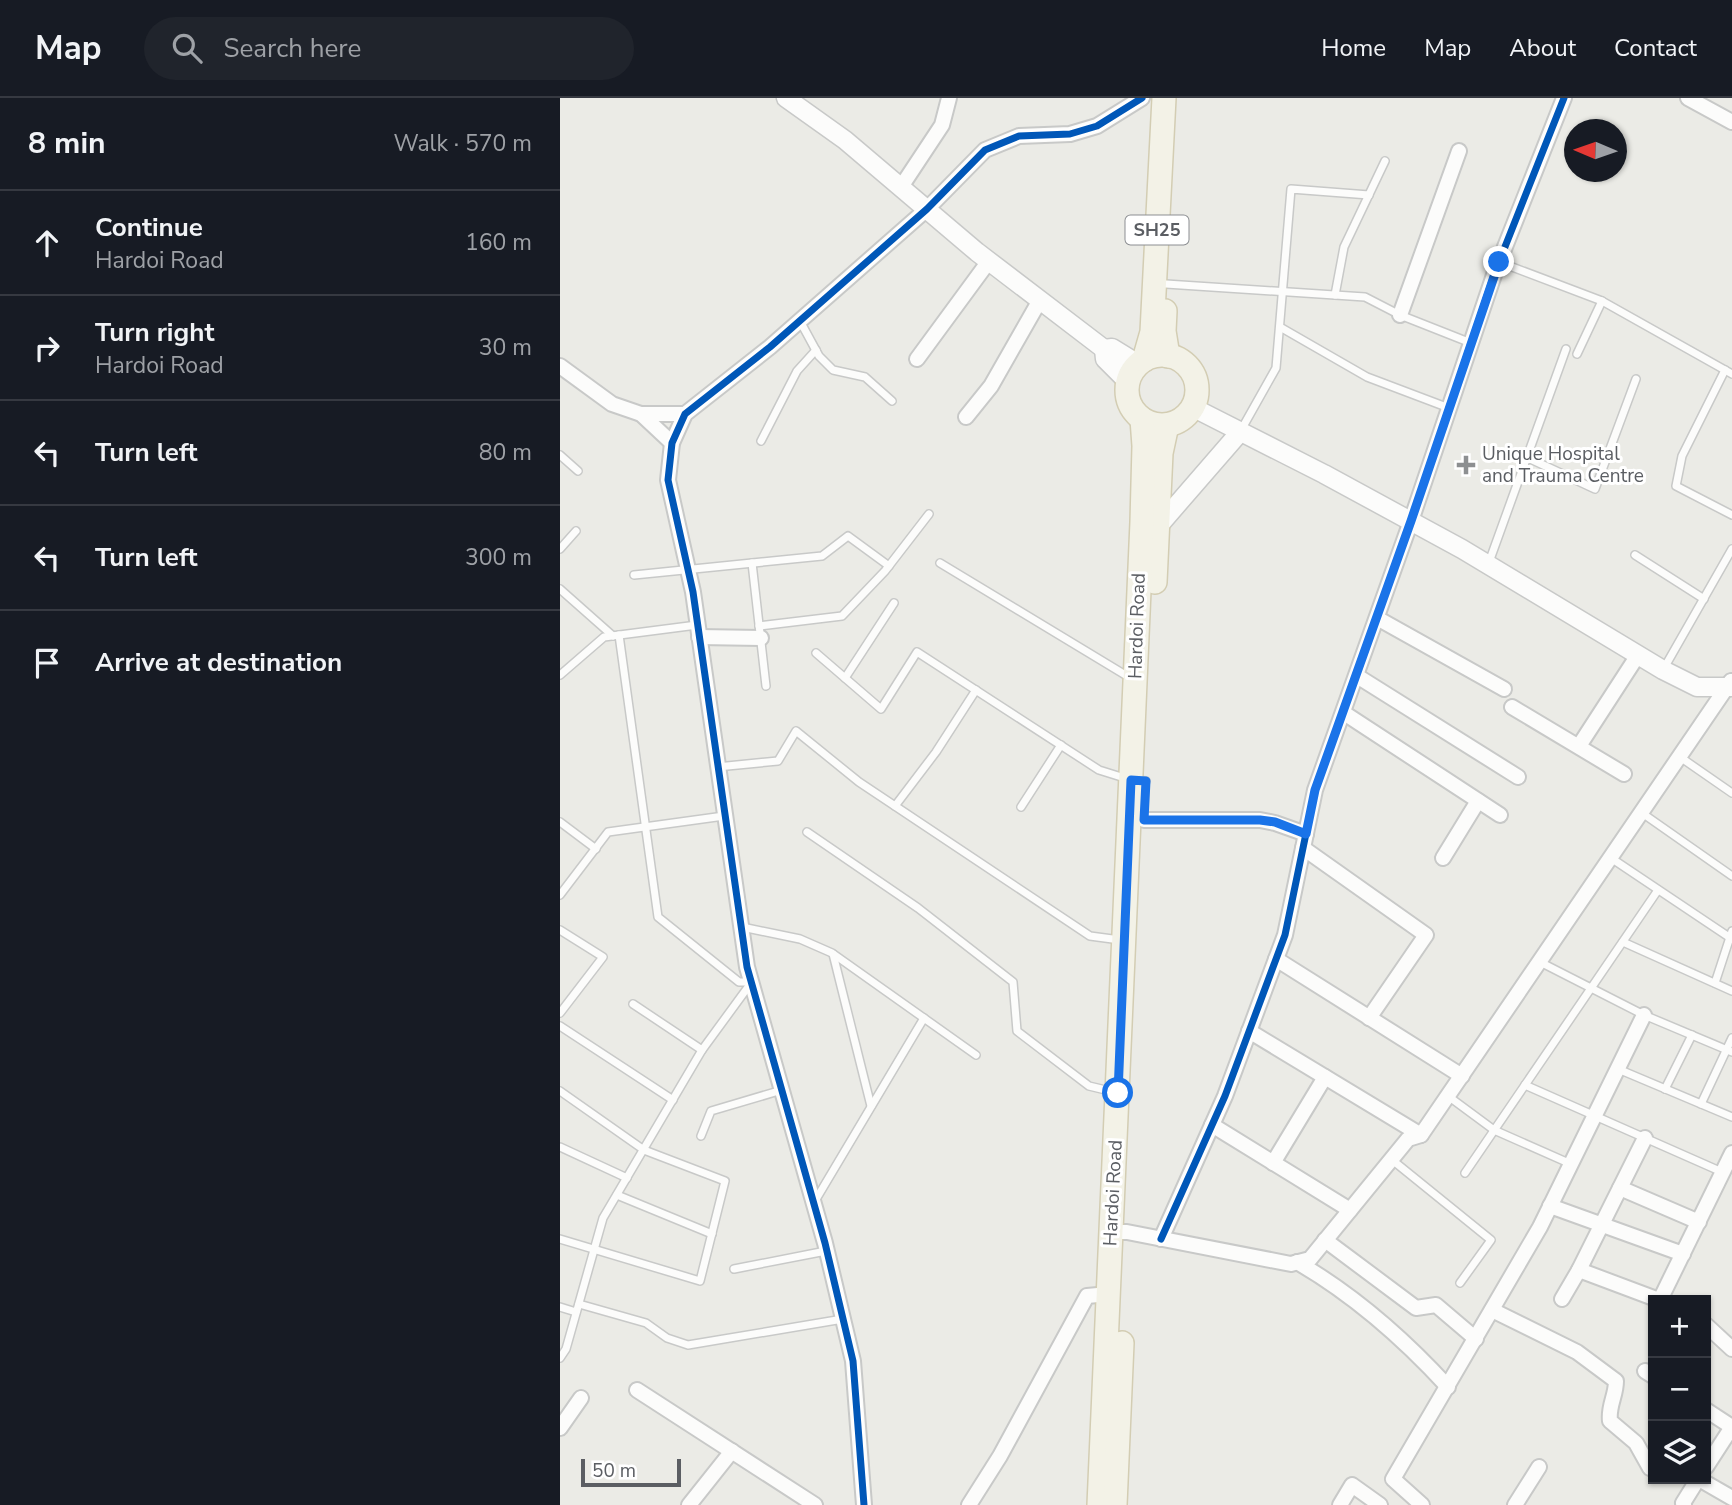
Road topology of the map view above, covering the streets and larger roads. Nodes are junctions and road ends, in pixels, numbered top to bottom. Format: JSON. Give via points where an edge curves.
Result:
{"nodes":[{"id":1,"x":786,"y":98,"type":"edge"},
{"id":2,"x":949,"y":98,"type":"edge"},
{"id":3,"x":1142,"y":98,"type":"edge"},
{"id":4,"x":1164,"y":98,"type":"edge"},
{"id":5,"x":1173,"y":98,"type":"edge"},
{"id":6,"x":1564,"y":98,"type":"edge"},
{"id":7,"x":1688,"y":98,"type":"edge"},
{"id":8,"x":1732,"y":122,"type":"edge"},
{"id":9,"x":1459,"y":151,"type":"dead end"},
{"id":10,"x":901,"y":187,"type":"junction"},
{"id":11,"x":927,"y":209,"type":"junction"},
{"id":12,"x":989,"y":261,"type":"junction"},
{"id":13,"x":1040,"y":300,"type":"junction"},
{"id":14,"x":1400,"y":315,"type":"road end"},
{"id":15,"x":1168,"y":356,"type":"junction"},
{"id":16,"x":917,"y":359,"type":"dead end"},
{"id":17,"x":560,"y":366,"type":"edge"},
{"id":18,"x":1137,"y":369,"type":"junction"},
{"id":19,"x":1192,"y":407,"type":"junction"},
{"id":20,"x":641,"y":414,"type":"junction"},
{"id":21,"x":685,"y":414,"type":"junction"},
{"id":22,"x":966,"y":417,"type":"dead end"},
{"id":23,"x":1142,"y":419,"type":"junction"},
{"id":24,"x":1167,"y":425,"type":"junction"},
{"id":25,"x":1240,"y":432,"type":"junction"},
{"id":26,"x":672,"y":443,"type":"junction"},
{"id":27,"x":1411,"y":521,"type":"junction"},
{"id":28,"x":1149,"y":530,"type":"junction"},
{"id":29,"x":1377,"y":618,"type":"junction"},
{"id":30,"x":698,"y":631,"type":"junction"},
{"id":31,"x":760,"y":632,"type":"road end"},
{"id":32,"x":1637,"y":655,"type":"junction"},
{"id":33,"x":1357,"y":676,"type":"junction"},
{"id":34,"x":1731,"y":684,"type":"edge"},
{"id":35,"x":1504,"y":689,"type":"dead end"},
{"id":36,"x":1512,"y":707,"type":"dead end"},
{"id":37,"x":1343,"y":713,"type":"junction"},
{"id":38,"x":1579,"y":746,"type":"junction"},
{"id":39,"x":1624,"y":774,"type":"dead end"},
{"id":40,"x":1518,"y":777,"type":"dead end"},
{"id":41,"x":1138,"y":781,"type":"junction"},
{"id":42,"x":1478,"y":801,"type":"junction"},
{"id":43,"x":1500,"y":815,"type":"dead end"},
{"id":44,"x":1144,"y":820,"type":"junction"},
{"id":45,"x":1305,"y":841,"type":"junction"},
{"id":46,"x":1443,"y":858,"type":"dead end"},
{"id":47,"x":1276,"y":959,"type":"junction"},
{"id":48,"x":1644,"y":1015,"type":"road end"},
{"id":49,"x":1369,"y":1018,"type":"junction"},
{"id":50,"x":1249,"y":1031,"type":"junction"},
{"id":51,"x":1462,"y":1076,"type":"junction"},
{"id":52,"x":1325,"y":1077,"type":"junction"},
{"id":53,"x":1212,"y":1125,"type":"junction"},
{"id":54,"x":1421,"y":1135,"type":"junction"},
{"id":55,"x":1645,"y":1138,"type":"road end"},
{"id":56,"x":1732,"y":1153,"type":"edge"},
{"id":57,"x":1273,"y":1163,"type":"junction"},
{"id":58,"x":1620,"y":1188,"type":"junction"},
{"id":59,"x":1550,"y":1206,"type":"junction"},
{"id":60,"x":1350,"y":1210,"type":"junction"},
{"id":61,"x":1699,"y":1222,"type":"junction"},
{"id":62,"x":1602,"y":1225,"type":"junction"},
{"id":63,"x":1119,"y":1232,"type":"junction"},
{"id":64,"x":1161,"y":1239,"type":"junction"},
{"id":65,"x":1325,"y":1240,"type":"junction"},
{"id":66,"x":1683,"y":1254,"type":"junction"},
{"id":67,"x":1297,"y":1262,"type":"junction"},
{"id":68,"x":1580,"y":1270,"type":"junction"},
{"id":69,"x":1109,"y":1294,"type":"junction"},
{"id":70,"x":1662,"y":1295,"type":"edge"},
{"id":71,"x":1648,"y":1296,"type":"edge"},
{"id":72,"x":1562,"y":1299,"type":"dead end"},
{"id":73,"x":1492,"y":1310,"type":"junction"},
{"id":74,"x":1711,"y":1330,"type":"edge"},
{"id":75,"x":1476,"y":1339,"type":"junction"},
{"id":76,"x":1732,"y":1349,"type":"edge"},
{"id":77,"x":1448,"y":1387,"type":"junction"},
{"id":78,"x":637,"y":1390,"type":"dead end"},
{"id":79,"x":581,"y":1398,"type":"dead end"},
{"id":80,"x":1711,"y":1413,"type":"edge"},
{"id":81,"x":560,"y":1427,"type":"edge"},
{"id":82,"x":1732,"y":1427,"type":"edge"},
{"id":83,"x":732,"y":1451,"type":"junction"},
{"id":84,"x":1711,"y":1459,"type":"edge"},
{"id":85,"x":1648,"y":1464,"type":"edge"},
{"id":86,"x":1539,"y":1467,"type":"dead end"},
{"id":87,"x":1695,"y":1484,"type":"edge"},
{"id":88,"x":1707,"y":1484,"type":"edge"},
{"id":89,"x":1732,"y":1498,"type":"edge"},
{"id":90,"x":689,"y":1505,"type":"edge"},
{"id":91,"x":815,"y":1505,"type":"edge"},
{"id":92,"x":864,"y":1505,"type":"edge"},
{"id":93,"x":969,"y":1505,"type":"edge"},
{"id":94,"x":1099,"y":1505,"type":"edge"},
{"id":95,"x":1115,"y":1505,"type":"edge"},
{"id":96,"x":1340,"y":1505,"type":"edge"},
{"id":97,"x":1380,"y":1505,"type":"edge"},
{"id":98,"x":1422,"y":1505,"type":"edge"},
{"id":99,"x":1515,"y":1505,"type":"edge"},
{"id":100,"x":1684,"y":1505,"type":"edge"}],
"edges":[{"from":1,"to":10,"type":"street"},
{"from":2,"to":10,"type":"street","via":[[942,125]]},
{"from":3,"to":11,"type":"street","via":[[1097,126],[1070,134],[1019,136],[985,150]]},
{"from":4,"to":18,"type":"main road","number":"SH25","via":[[1152,332]]},
{"from":5,"to":15,"type":"main road","number":"SH25","via":[[1164,331]]},
{"from":6,"to":27,"type":"street","via":[[1499,262]]},
{"from":7,"to":8,"type":"street"},
{"from":9,"to":14,"type":"street"},
{"from":10,"to":11,"type":"street"},
{"from":11,"to":12,"type":"street"},
{"from":11,"to":21,"type":"street"},
{"from":12,"to":13,"type":"street"},
{"from":12,"to":16,"type":"street"},
{"from":13,"to":18,"type":"street","via":[[1104,349],[1105,359]]},
{"from":13,"to":22,"type":"street","via":[[991,386]]},
{"from":15,"to":18,"type":"main road","via":[[1156,356]]},
{"from":15,"to":19,"type":"main road","via":[[1183,362],[1191,372],[1196,384]]},
{"from":17,"to":20,"type":"street","via":[[612,404]]},
{"from":18,"to":23,"type":"main road","via":[[1127,393]]},
{"from":19,"to":24,"type":"main road","via":[[1180,420]]},
{"from":19,"to":25,"type":"street"},
{"from":20,"to":21,"type":"street"},
{"from":20,"to":26,"type":"street"},
{"from":21,"to":26,"type":"street"},
{"from":23,"to":24,"type":"main road"},
{"from":23,"to":28,"type":"main road","name":"Hardoi Road"},
{"from":24,"to":28,"type":"main road","name":"Hardoi Road"},
{"from":25,"to":27,"type":"street"},
{"from":25,"to":28,"type":"street"},
{"from":26,"to":30,"type":"street","via":[[668,480]]},
{"from":27,"to":29,"type":"street"},
{"from":27,"to":32,"type":"street"},
{"from":28,"to":41,"type":"main road","name":"Hardoi Road"},
{"from":28,"to":41,"type":"main road","name":"Hardoi Road","via":[[1135,681]]},
{"from":29,"to":33,"type":"street"},
{"from":29,"to":35,"type":"street"},
{"from":30,"to":31,"type":"street"},
{"from":30,"to":92,"type":"street","via":[[752,982],[853,1360]]},
{"from":32,"to":34,"type":"street","via":[[1697,687]]},
{"from":32,"to":38,"type":"street"},
{"from":33,"to":37,"type":"street"},
{"from":33,"to":40,"type":"street"},
{"from":34,"to":51,"type":"street"},
{"from":36,"to":38,"type":"street"},
{"from":37,"to":42,"type":"street"},
{"from":37,"to":45,"type":"street","via":[[1315,790]]},
{"from":38,"to":39,"type":"street"},
{"from":41,"to":44,"type":"main road","name":"Hardoi Road"},
{"from":41,"to":63,"type":"main road","name":"Hardoi Road","via":[[1124,941]]},
{"from":42,"to":43,"type":"street"},
{"from":42,"to":46,"type":"street"},
{"from":44,"to":45,"type":"street","via":[[1260,820],[1275,822]]},
{"from":44,"to":63,"type":"main road","name":"Hardoi Road"},
{"from":45,"to":47,"type":"street"},
{"from":45,"to":49,"type":"street","via":[[1426,935]]},
{"from":47,"to":49,"type":"street"},
{"from":47,"to":50,"type":"street"},
{"from":48,"to":59,"type":"street"},
{"from":49,"to":51,"type":"street"},
{"from":50,"to":52,"type":"street"},
{"from":50,"to":53,"type":"street"},
{"from":51,"to":54,"type":"street"},
{"from":52,"to":54,"type":"street"},
{"from":52,"to":57,"type":"street"},
{"from":53,"to":57,"type":"street"},
{"from":53,"to":64,"type":"street"},
{"from":54,"to":60,"type":"street","via":[[1408,1139]]},
{"from":55,"to":58,"type":"street"},
{"from":56,"to":61,"type":"street"},
{"from":57,"to":60,"type":"street"},
{"from":58,"to":61,"type":"street"},
{"from":58,"to":62,"type":"street"},
{"from":59,"to":62,"type":"street"},
{"from":59,"to":73,"type":"street"},
{"from":60,"to":65,"type":"street"},
{"from":61,"to":66,"type":"street"},
{"from":62,"to":66,"type":"street"},
{"from":62,"to":68,"type":"street"},
{"from":63,"to":64,"type":"street"},
{"from":63,"to":69,"type":"main road","name":"Hardoi Road"},
{"from":63,"to":95,"type":"main road","name":"Hardoi Road"},
{"from":64,"to":67,"type":"street"},
{"from":65,"to":67,"type":"street","via":[[1310,1259]]},
{"from":65,"to":75,"type":"street","via":[[1416,1308],[1436,1306]]},
{"from":66,"to":70,"type":"street"},
{"from":67,"to":77,"type":"street","via":[[1370,1312]]},
{"from":68,"to":71,"type":"street"},
{"from":68,"to":72,"type":"street"},
{"from":69,"to":93,"type":"street","via":[[1087,1296]]},
{"from":69,"to":94,"type":"main road","name":"Hardoi Road"},
{"from":73,"to":75,"type":"street"},
{"from":73,"to":85,"type":"street","via":[[1577,1352],[1616,1381],[1610,1421],[1636,1443]]},
{"from":74,"to":76,"type":"street"},
{"from":75,"to":77,"type":"street"},
{"from":77,"to":98,"type":"street","via":[[1394,1479]]},
{"from":78,"to":83,"type":"street"},
{"from":79,"to":81,"type":"street"},
{"from":80,"to":82,"type":"street"},
{"from":82,"to":84,"type":"street"},
{"from":83,"to":90,"type":"street"},
{"from":83,"to":91,"type":"street"},
{"from":86,"to":99,"type":"street"},
{"from":87,"to":100,"type":"street"},
{"from":88,"to":89,"type":"street"},
{"from":96,"to":97,"type":"street","via":[[1352,1485]]}]}
